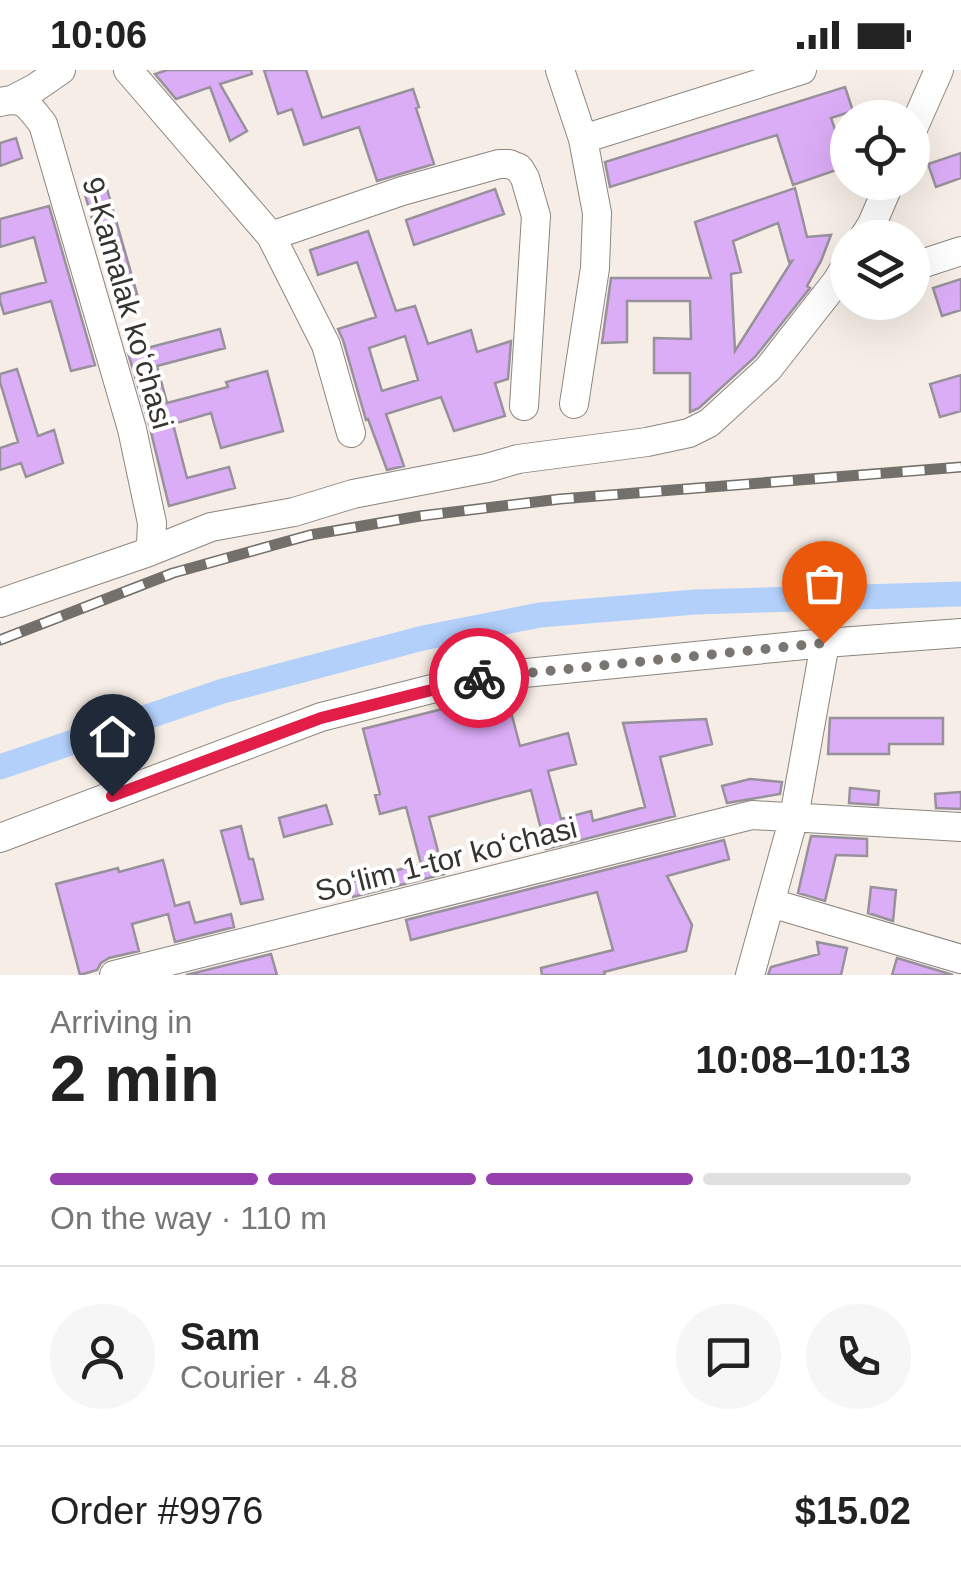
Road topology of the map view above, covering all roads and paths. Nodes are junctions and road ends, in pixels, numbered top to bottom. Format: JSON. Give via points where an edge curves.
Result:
{"nodes":[{"id":1,"x":61,"y":70,"type":"edge"},
{"id":2,"x":128,"y":70,"type":"edge"},
{"id":3,"x":560,"y":70,"type":"edge"},
{"id":4,"x":802,"y":70,"type":"edge"},
{"id":5,"x":939,"y":70,"type":"edge"},
{"id":6,"x":7,"y":100,"type":"edge"},
{"id":7,"x":926,"y":100,"type":"edge"},
{"id":8,"x":583,"y":139,"type":"junction"},
{"id":9,"x":271,"y":236,"type":"junction"},
{"id":10,"x":961,"y":251,"type":"edge"},
{"id":11,"x":930,"y":262,"type":"edge"},
{"id":12,"x":830,"y":292,"type":"edge"},
{"id":13,"x":574,"y":404,"type":"dead end"},
{"id":14,"x":524,"y":406,"type":"dead end"},
{"id":15,"x":351,"y":433,"type":"dead end"},
{"id":16,"x":146,"y":553,"type":"junction"},
{"id":17,"x":0,"y":604,"type":"edge"},
{"id":18,"x":961,"y":633,"type":"edge"},
{"id":19,"x":824,"y":643,"type":"junction"},
{"id":20,"x":794,"y":817,"type":"junction"},
{"id":21,"x":961,"y":827,"type":"edge"},
{"id":22,"x":0,"y":838,"type":"edge"},
{"id":23,"x":771,"y":903,"type":"junction"},
{"id":24,"x":961,"y":959,"type":"edge"},
{"id":25,"x":114,"y":975,"type":"edge"},
{"id":26,"x":750,"y":975,"type":"edge"}],
"edges":[{"from":1,"to":6,"type":"street"},
{"from":2,"to":9,"type":"street"},
{"from":3,"to":8,"type":"street"},
{"from":4,"to":8,"type":"street"},
{"from":5,"to":7,"type":"street"},
{"from":6,"to":16,"type":"street","name":"9-Kamalak koʻchasi","via":[[26,103],[43,124],[132,429],[151,516]]},
{"from":8,"to":13,"type":"street","via":[[597,213]]},
{"from":9,"to":14,"type":"street","via":[[499,164],[519,168],[536,216]]},
{"from":9,"to":15,"type":"street","via":[[326,344]]},
{"from":10,"to":11,"type":"street"},
{"from":12,"to":16,"type":"street","via":[[768,370],[689,433],[518,459],[354,494],[212,526]]},
{"from":16,"to":17,"type":"street"},
{"from":18,"to":19,"type":"street"},
{"from":19,"to":20,"type":"street"},
{"from":19,"to":22,"type":"street","via":[[475,678],[321,718]]},
{"from":20,"to":21,"type":"street","name":"Soʻlim 1-tor koʻchasi"},
{"from":20,"to":23,"type":"street"},
{"from":20,"to":25,"type":"street","name":"Soʻlim 1-tor koʻchasi","via":[[752,815]]},
{"from":23,"to":24,"type":"street"},
{"from":23,"to":26,"type":"street"}]}
